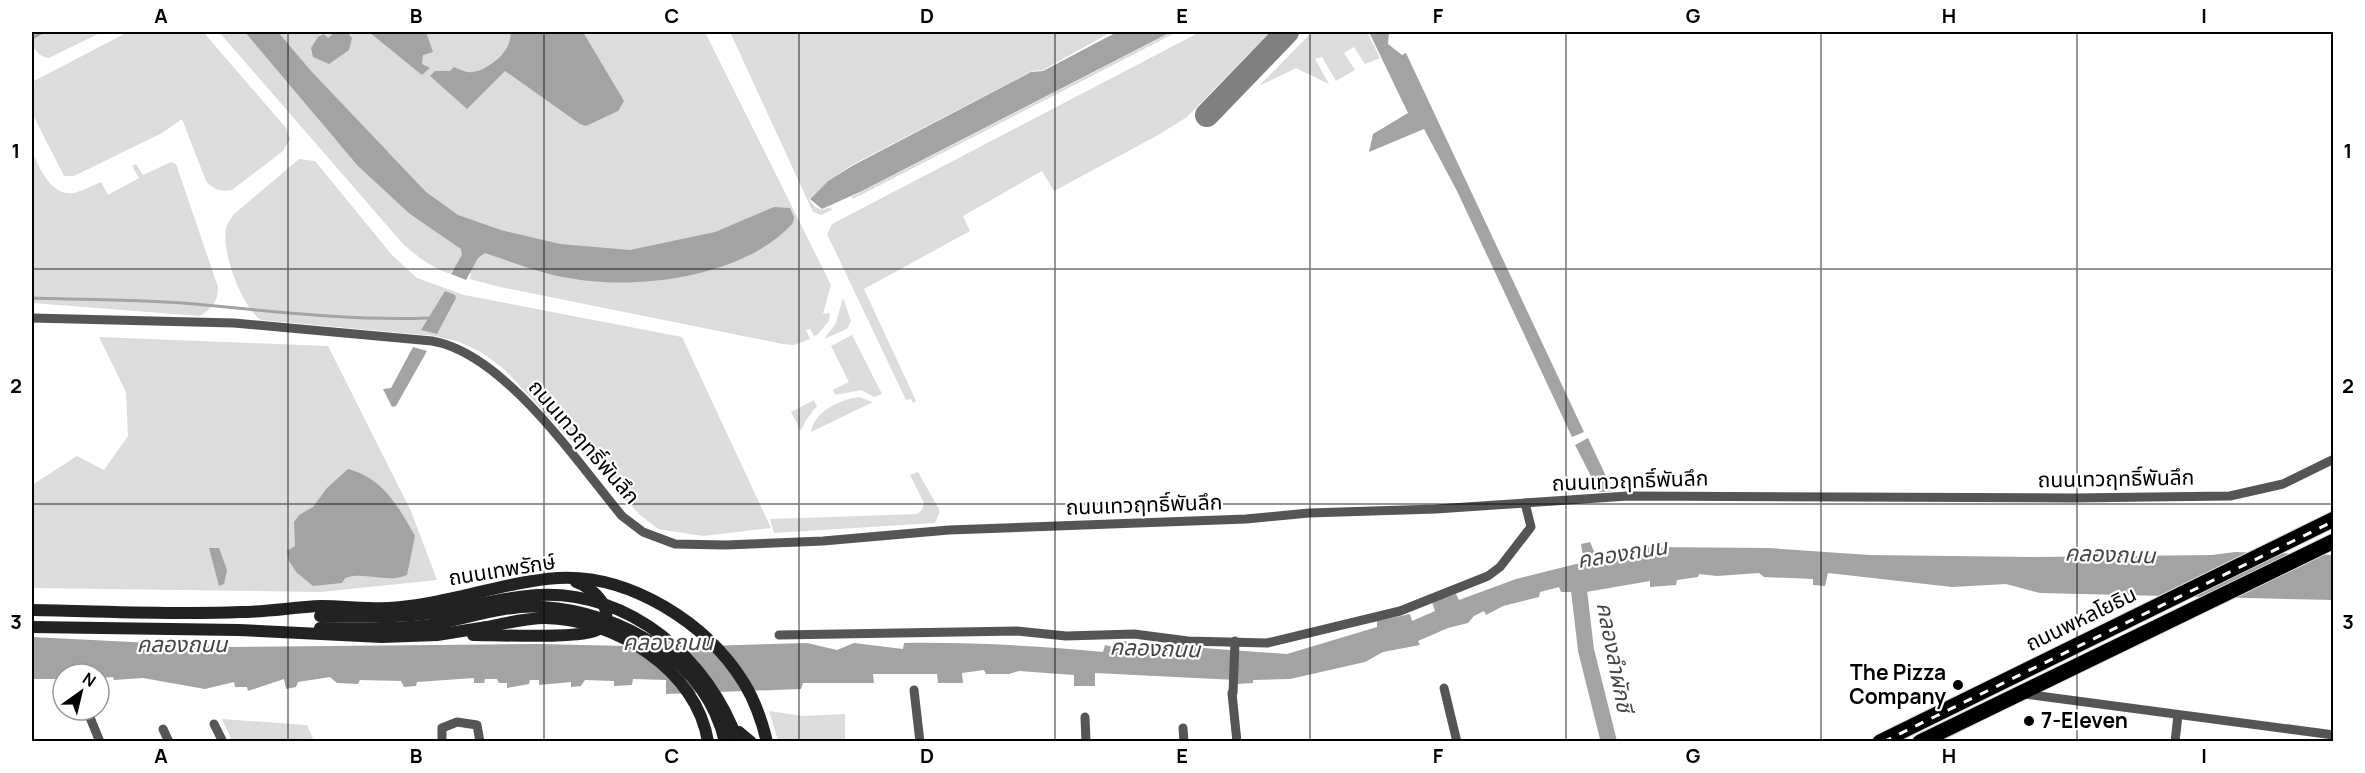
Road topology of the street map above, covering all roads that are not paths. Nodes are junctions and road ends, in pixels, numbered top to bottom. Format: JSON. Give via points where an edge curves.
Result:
{"nodes":[{"id":1,"x":32,"y":318,"type":"edge"},
{"id":2,"x":2334,"y":459,"type":"edge"},
{"id":3,"x":1525,"y":503,"type":"junction"},
{"id":4,"x":2334,"y":519,"type":"edge"},
{"id":5,"x":2334,"y":541,"type":"edge"},
{"id":6,"x":561,"y":578,"type":"junction"},
{"id":7,"x":32,"y":610,"type":"edge"},
{"id":8,"x":240,"y":612,"type":"junction"},
{"id":9,"x":320,"y":622,"type":"junction"},
{"id":10,"x":32,"y":627,"type":"edge"},
{"id":11,"x":239,"y":630,"type":"junction"},
{"id":12,"x":437,"y":635,"type":"junction"},
{"id":13,"x":779,"y":635,"type":"dead end"},
{"id":14,"x":1235,"y":641,"type":"junction"},
{"id":15,"x":1444,"y":688,"type":"dead end"},
{"id":16,"x":914,"y":690,"type":"dead end"},
{"id":17,"x":2021,"y":694,"type":"junction"},
{"id":18,"x":2178,"y":715,"type":"junction"},
{"id":19,"x":1085,"y":717,"type":"dead end"},
{"id":20,"x":92,"y":722,"type":"edge"},
{"id":21,"x":214,"y":724,"type":"dead end"},
{"id":22,"x":1183,"y":728,"type":"dead end"},
{"id":23,"x":164,"y":729,"type":"dead end"},
{"id":24,"x":2334,"y":735,"type":"edge"},
{"id":25,"x":2308,"y":737,"type":"edge"},
{"id":26,"x":100,"y":741,"type":"edge"},
{"id":27,"x":169,"y":741,"type":"edge"},
{"id":28,"x":223,"y":741,"type":"edge"},
{"id":29,"x":442,"y":741,"type":"edge"},
{"id":30,"x":480,"y":741,"type":"edge"},
{"id":31,"x":708,"y":741,"type":"edge"},
{"id":32,"x":723,"y":741,"type":"edge"},
{"id":33,"x":738,"y":741,"type":"edge"},
{"id":34,"x":750,"y":741,"type":"edge"},
{"id":35,"x":767,"y":741,"type":"edge"},
{"id":36,"x":920,"y":741,"type":"edge"},
{"id":37,"x":1086,"y":741,"type":"edge"},
{"id":38,"x":1184,"y":741,"type":"edge"},
{"id":39,"x":1237,"y":741,"type":"edge"},
{"id":40,"x":1457,"y":741,"type":"edge"},
{"id":41,"x":1880,"y":741,"type":"edge"},
{"id":42,"x":1920,"y":741,"type":"edge"},
{"id":43,"x":2175,"y":741,"type":"edge"}],
"edges":[{"from":1,"to":3,"type":"street","name":"ถนนเทวฤทธิ์พันลึก","via":[[234,323],[406,338],[456,347],[489,366],[516,390],[622,516],[643,532],[675,544],[823,541],[949,530]]},
{"from":2,"to":3,"type":"street","name":"ถนนเทวฤทธิ์พันลึก","via":[[2283,484],[2230,496],[1628,496]]},
{"from":3,"to":14,"type":"street","via":[[1531,527],[1494,573],[1400,611],[1356,623],[1268,643]]},
{"from":4,"to":41,"type":"main road","name":"ถนนพหลโยธิน"},
{"from":5,"to":17,"type":"main road","name":"ถนนพหลโยธิน"},
{"from":6,"to":8,"type":"main road","name":"ถนนเทพรักษ์","via":[[418,605]]},
{"from":6,"to":12,"type":"main road","via":[[600,596],[605,616],[597,630],[570,634]]},
{"from":6,"to":35,"type":"main road","name":"ถนนเทพรักษ์","via":[[623,588],[678,616],[703,634],[745,684]]},
{"from":7,"to":8,"type":"main road","name":"ถนนเทพรักษ์"},
{"from":8,"to":9,"type":"main road","name":"ถนนเทพรักษ์"},
{"from":9,"to":11,"type":"main road","name":"ถนนเทพรักษ์"},
{"from":9,"to":32,"type":"main road","name":"ถนนเทพรักษ์","bridge":true,"via":[[428,625],[540,607],[582,612],[637,633],[682,668],[711,705]]},
{"from":9,"to":33,"type":"main road","name":"ถนนเทพรักษ์","bridge":true,"via":[[399,616],[541,595],[594,602],[648,626],[695,665],[729,715]]},
{"from":10,"to":11,"type":"main road","name":"ถนนเทพรักษ์"},
{"from":11,"to":12,"type":"main road","name":"ถนนเทพรักษ์","via":[[382,638]]},
{"from":12,"to":31,"type":"main road","name":"ถนนเทพรักษ์","bridge":true,"via":[[546,618],[581,624],[626,640],[651,655],[680,681],[700,712]]},
{"from":13,"to":14,"type":"street","via":[[1017,631]]},
{"from":14,"to":39,"type":"street"},
{"from":15,"to":40,"type":"street"},
{"from":16,"to":36,"type":"street"},
{"from":17,"to":18,"type":"street"},
{"from":17,"to":42,"type":"main road","name":"ถนนพหลโยธิน"},
{"from":18,"to":25,"type":"street"},
{"from":18,"to":43,"type":"street"},
{"from":19,"to":37,"type":"street"},
{"from":20,"to":26,"type":"street"},
{"from":21,"to":28,"type":"street"},
{"from":22,"to":38,"type":"street"},
{"from":23,"to":27,"type":"street"},
{"from":24,"to":25,"type":"street"},
{"from":29,"to":30,"type":"street","via":[[442,728],[457,722],[477,725]]},
{"from":32,"to":34,"type":"main road","via":[[736,731]]}]}
